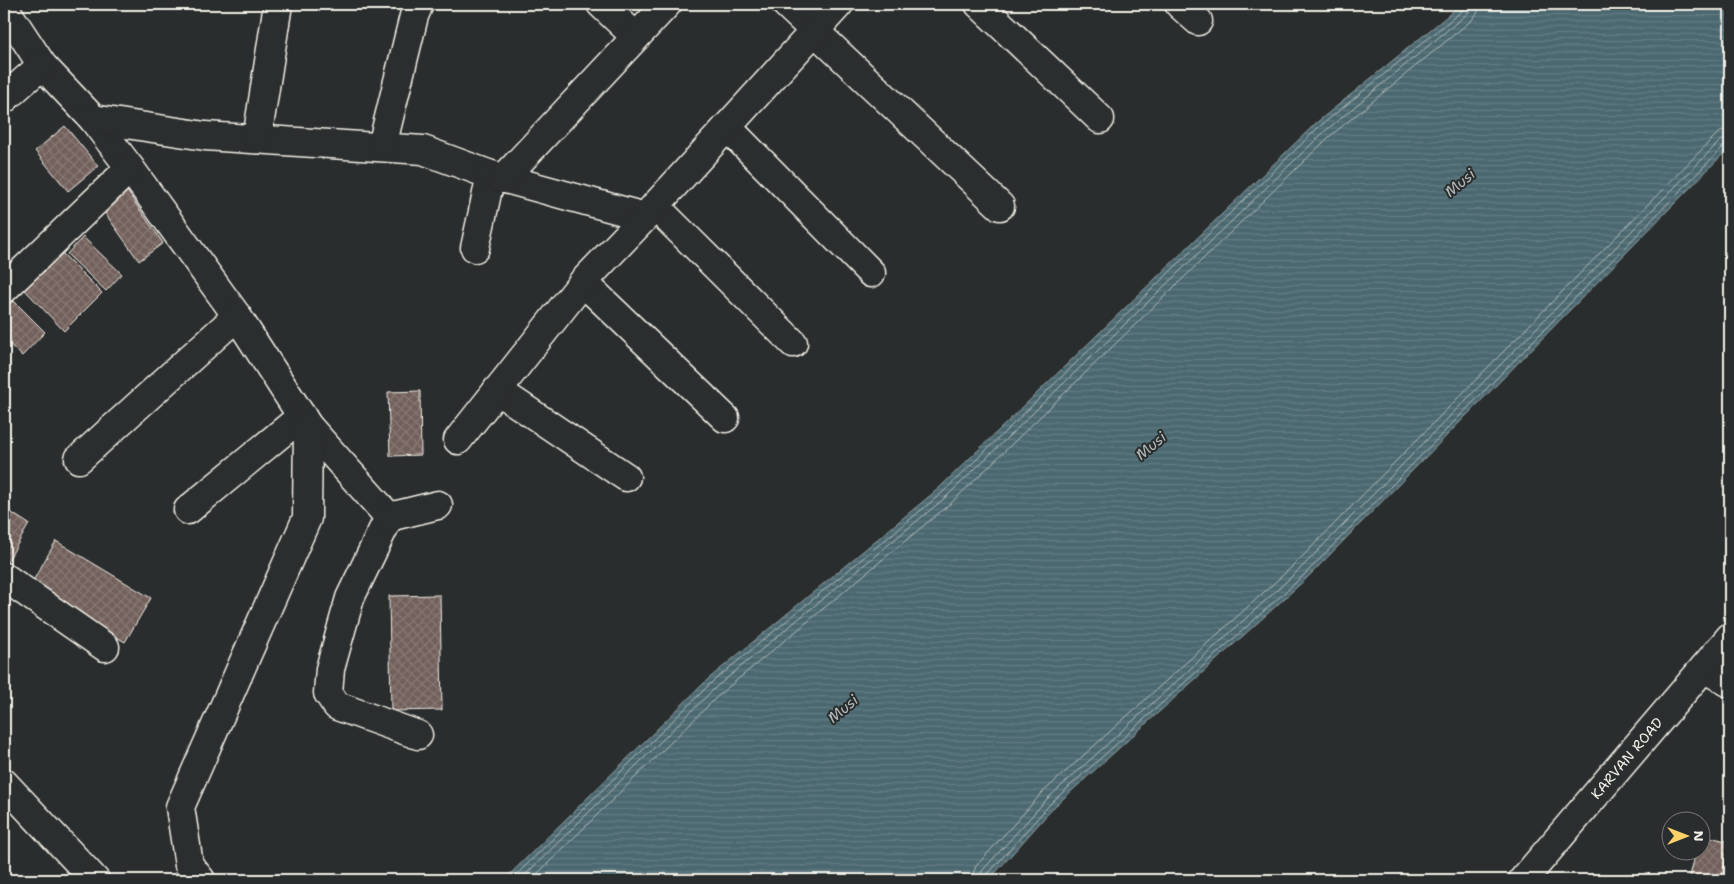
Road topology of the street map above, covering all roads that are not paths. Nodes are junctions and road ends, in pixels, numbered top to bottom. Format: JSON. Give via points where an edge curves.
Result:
{"nodes":[{"id":1,"x":278,"y":4,"type":"edge"},
{"id":2,"x":420,"y":4,"type":"edge"},
{"id":3,"x":601,"y":4,"type":"edge"},
{"id":4,"x":667,"y":4,"type":"edge"},
{"id":5,"x":786,"y":4,"type":"edge"},
{"id":6,"x":839,"y":4,"type":"edge"},
{"id":7,"x":979,"y":4,"type":"edge"},
{"id":8,"x":4,"y":7,"type":"edge"},
{"id":9,"x":814,"y":29,"type":"junction"},
{"id":10,"x":13,"y":34,"type":"edge"},
{"id":11,"x":636,"y":37,"type":"junction"},
{"id":12,"x":42,"y":64,"type":"junction"},
{"id":13,"x":4,"y":99,"type":"edge"},
{"id":14,"x":93,"y":118,"type":"junction"},
{"id":15,"x":1100,"y":118,"type":"dead end"},
{"id":16,"x":727,"y":127,"type":"junction"},
{"id":17,"x":257,"y":139,"type":"junction"},
{"id":18,"x":382,"y":146,"type":"junction"},
{"id":19,"x":130,"y":168,"type":"junction"},
{"id":20,"x":497,"y":177,"type":"junction"},
{"id":21,"x":1000,"y":206,"type":"dead end"},
{"id":22,"x":650,"y":212,"type":"junction"},
{"id":23,"x":475,"y":248,"type":"dead end"},
{"id":24,"x":871,"y":273,"type":"dead end"},
{"id":25,"x":583,"y":282,"type":"junction"},
{"id":26,"x":4,"y":289,"type":"edge"},
{"id":27,"x":238,"y":316,"type":"junction"},
{"id":28,"x":793,"y":343,"type":"dead end"},
{"id":29,"x":497,"y":390,"type":"junction"},
{"id":30,"x":725,"y":418,"type":"dead end"},
{"id":31,"x":305,"y":421,"type":"junction"},
{"id":32,"x":458,"y":440,"type":"dead end"},
{"id":33,"x":79,"y":459,"type":"dead end"},
{"id":34,"x":626,"y":477,"type":"dead end"},
{"id":35,"x":438,"y":505,"type":"dead end"},
{"id":36,"x":188,"y":510,"type":"dead end"},
{"id":37,"x":389,"y":516,"type":"junction"},
{"id":38,"x":4,"y":577,"type":"edge"},
{"id":39,"x":1730,"y":637,"type":"edge"},
{"id":40,"x":105,"y":647,"type":"dead end"},
{"id":41,"x":1704,"y":668,"type":"junction"},
{"id":42,"x":1730,"y":683,"type":"edge"},
{"id":43,"x":418,"y":735,"type":"dead end"},
{"id":44,"x":4,"y":783,"type":"edge"},
{"id":45,"x":95,"y":880,"type":"edge"},
{"id":46,"x":201,"y":880,"type":"edge"},
{"id":47,"x":1523,"y":880,"type":"edge"}],
"edges":[{"from":1,"to":17,"type":"street"},
{"from":2,"to":18,"type":"street","via":[[414,16]]},
{"from":3,"to":11,"type":"street"},
{"from":4,"to":11,"type":"street"},
{"from":5,"to":9,"type":"street"},
{"from":6,"to":9,"type":"street"},
{"from":7,"to":15,"type":"street"},
{"from":8,"to":10,"type":"street"},
{"from":9,"to":16,"type":"street"},
{"from":9,"to":21,"type":"street"},
{"from":10,"to":12,"type":"street"},
{"from":11,"to":20,"type":"street"},
{"from":12,"to":13,"type":"street"},
{"from":12,"to":14,"type":"street"},
{"from":14,"to":17,"type":"street","via":[[204,136]]},
{"from":14,"to":19,"type":"street"},
{"from":16,"to":22,"type":"street"},
{"from":16,"to":24,"type":"street"},
{"from":17,"to":18,"type":"street"},
{"from":18,"to":20,"type":"street","via":[[423,150]]},
{"from":19,"to":26,"type":"street"},
{"from":19,"to":27,"type":"street"},
{"from":20,"to":22,"type":"street"},
{"from":20,"to":23,"type":"street"},
{"from":22,"to":25,"type":"street"},
{"from":22,"to":28,"type":"street"},
{"from":25,"to":29,"type":"street"},
{"from":25,"to":30,"type":"street"},
{"from":27,"to":31,"type":"street"},
{"from":27,"to":33,"type":"street"},
{"from":29,"to":32,"type":"street"},
{"from":29,"to":34,"type":"street"},
{"from":31,"to":36,"type":"street"},
{"from":31,"to":37,"type":"street"},
{"from":31,"to":46,"type":"street","via":[[307,518],[180,807],[188,865]]},
{"from":35,"to":37,"type":"street"},
{"from":37,"to":43,"type":"street","via":[[350,598],[330,669],[328,693],[337,706]]},
{"from":38,"to":40,"type":"street"},
{"from":39,"to":41,"type":"street","name":"KARVAN ROAD"},
{"from":41,"to":42,"type":"street"},
{"from":41,"to":47,"type":"street","name":"KARVAN ROAD"},
{"from":44,"to":45,"type":"street"}]}
